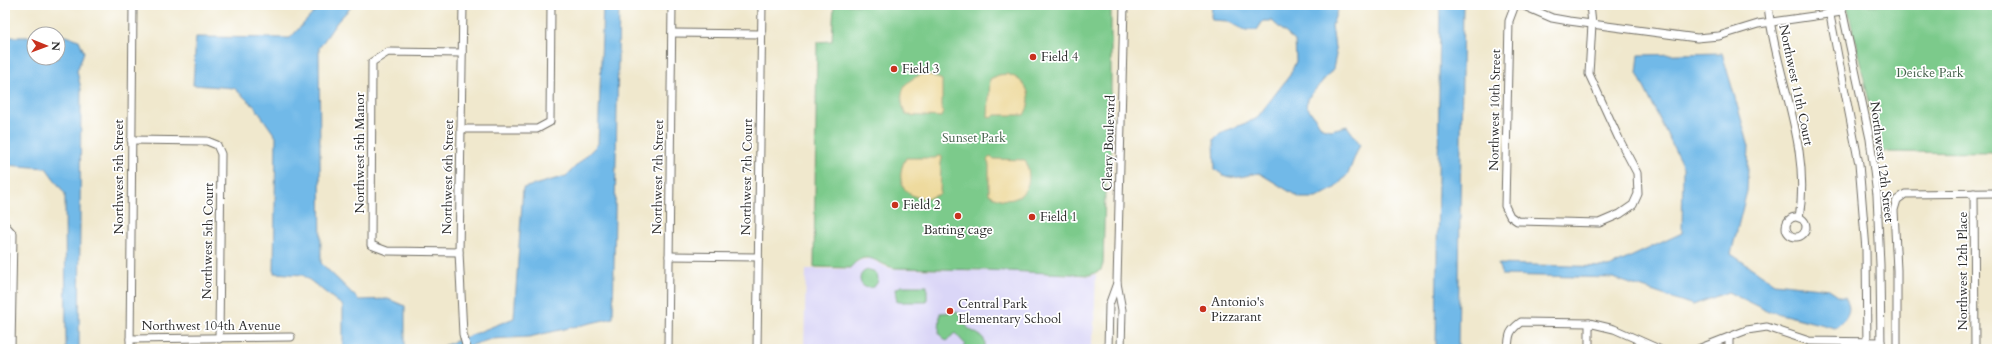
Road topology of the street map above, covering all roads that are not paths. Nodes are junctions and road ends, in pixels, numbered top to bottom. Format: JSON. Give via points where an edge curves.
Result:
{"nodes":[{"id":1,"x":133,"y":5,"type":"edge"},
{"id":2,"x":463,"y":5,"type":"edge"},
{"id":3,"x":551,"y":5,"type":"edge"},
{"id":4,"x":672,"y":5,"type":"edge"},
{"id":5,"x":762,"y":5,"type":"edge"},
{"id":6,"x":1124,"y":5,"type":"edge"},
{"id":7,"x":1516,"y":5,"type":"edge"},
{"id":8,"x":1522,"y":5,"type":"edge"},
{"id":9,"x":1590,"y":5,"type":"edge"},
{"id":10,"x":1768,"y":5,"type":"edge"},
{"id":11,"x":1828,"y":5,"type":"edge"},
{"id":12,"x":1842,"y":9,"type":"edge"},
{"id":13,"x":1829,"y":14,"type":"junction"},
{"id":14,"x":1770,"y":22,"type":"junction"},
{"id":15,"x":1592,"y":24,"type":"junction"},
{"id":16,"x":672,"y":33,"type":"junction"},
{"id":17,"x":762,"y":34,"type":"junction"},
{"id":18,"x":462,"y":53,"type":"junction"},
{"id":19,"x":461,"y":129,"type":"junction"},
{"id":20,"x":131,"y":140,"type":"junction"},
{"id":21,"x":1974,"y":193,"type":"junction"},
{"id":22,"x":1997,"y":193,"type":"edge"},
{"id":23,"x":1800,"y":218,"type":"dead end"},
{"id":24,"x":6,"y":226,"type":"edge"},
{"id":25,"x":459,"y":252,"type":"junction"},
{"id":26,"x":669,"y":256,"type":"junction"},
{"id":27,"x":758,"y":257,"type":"junction"},
{"id":28,"x":1117,"y":283,"type":"junction"},
{"id":29,"x":1589,"y":323,"type":"junction"},
{"id":30,"x":291,"y":337,"type":"dead end"},
{"id":31,"x":130,"y":338,"type":"junction"},
{"id":32,"x":1729,"y":338,"type":"junction"},
{"id":33,"x":219,"y":339,"type":"junction"},
{"id":34,"x":1809,"y":341,"type":"junction"},
{"id":35,"x":1867,"y":345,"type":"edge"},
{"id":36,"x":1881,"y":345,"type":"edge"},
{"id":37,"x":11,"y":349,"type":"edge"},
{"id":38,"x":130,"y":349,"type":"edge"},
{"id":39,"x":467,"y":349,"type":"edge"},
{"id":40,"x":668,"y":349,"type":"edge"},
{"id":41,"x":757,"y":349,"type":"edge"},
{"id":42,"x":1108,"y":349,"type":"edge"},
{"id":43,"x":1121,"y":349,"type":"edge"},
{"id":44,"x":1508,"y":349,"type":"edge"},
{"id":45,"x":1589,"y":349,"type":"edge"},
{"id":46,"x":1659,"y":349,"type":"edge"},
{"id":47,"x":1698,"y":349,"type":"edge"},
{"id":48,"x":1729,"y":349,"type":"edge"},
{"id":49,"x":1809,"y":349,"type":"edge"},
{"id":50,"x":1897,"y":349,"type":"edge"},
{"id":51,"x":1975,"y":349,"type":"edge"}],
"edges":[{"from":1,"to":20,"type":"street","name":"Northwest 5th Street"},
{"from":2,"to":18,"type":"street","name":"Northwest 6th Street"},
{"from":3,"to":19,"type":"street","via":[[550,122],[537,129]]},
{"from":4,"to":16,"type":"street","name":"Northwest 7th Street"},
{"from":5,"to":17,"type":"street","name":"Northwest 7th Court"},
{"from":6,"to":28,"type":"street","name":"Cleary Boulevard"},
{"from":7,"to":15,"type":"street","name":"Northwest 10th Street","via":[[1509,21],[1505,206],[1510,216],[1518,221],[1599,223],[1633,205],[1638,194],[1638,173],[1619,139],[1590,74]]},
{"from":8,"to":15,"type":"street","via":[[1552,18]]},
{"from":9,"to":15,"type":"street"},
{"from":10,"to":14,"type":"street","name":"Northwest 11th Court"},
{"from":11,"to":13,"type":"street","name":"Northwest 12th Street"},
{"from":12,"to":13,"type":"street"},
{"from":12,"to":36,"type":"street","name":"Northwest 12th Street","via":[[1870,139],[1876,188]]},
{"from":13,"to":14,"type":"street"},
{"from":13,"to":35,"type":"street","name":"Northwest 12th Street","via":[[1859,164],[1866,250]]},
{"from":14,"to":15,"type":"street","via":[[1718,36],[1697,38]]},
{"from":14,"to":23,"type":"street","name":"Northwest 11th Court","via":[[1791,109],[1802,176],[1803,198]]},
{"from":16,"to":17,"type":"street"},
{"from":16,"to":26,"type":"street","name":"Northwest 7th Street"},
{"from":17,"to":27,"type":"street","name":"Northwest 7th Court"},
{"from":18,"to":19,"type":"street","name":"Northwest 6th Street"},
{"from":18,"to":25,"type":"street","name":"Northwest 5th Manor","via":[[388,52],[372,62],[371,245],[387,251]]},
{"from":19,"to":25,"type":"street","name":"Northwest 6th Street"},
{"from":20,"to":31,"type":"street","name":"Northwest 5th Street"},
{"from":20,"to":33,"type":"street","name":"Northwest 5th Court","via":[[207,141],[216,145],[221,154]]},
{"from":21,"to":22,"type":"street"},
{"from":21,"to":50,"type":"street","via":[[1905,194],[1897,200],[1894,210]]},
{"from":21,"to":51,"type":"street","name":"Northwest 12th Place"},
{"from":24,"to":37,"type":"street","via":[[13,234]]},
{"from":25,"to":39,"type":"street","name":"Northwest 6th Street","via":[[463,334]]},
{"from":26,"to":27,"type":"street"},
{"from":26,"to":40,"type":"street","name":"Northwest 7th Street"},
{"from":27,"to":41,"type":"street","name":"Northwest 7th Court"},
{"from":28,"to":42,"type":"street","name":"Cleary Boulevard","via":[[1109,305]]},
{"from":28,"to":43,"type":"street","name":"Cleary Boulevard","via":[[1122,310]]},
{"from":29,"to":44,"type":"street","via":[[1520,322],[1511,329]]},
{"from":29,"to":45,"type":"street"},
{"from":29,"to":46,"type":"street","via":[[1614,329]]},
{"from":30,"to":33,"type":"street","name":"Northwest 104th Avenue"},
{"from":31,"to":33,"type":"street","name":"Northwest 104th Avenue"},
{"from":31,"to":38,"type":"street","name":"Northwest 5th Street"},
{"from":32,"to":34,"type":"street","via":[[1747,330],[1768,327]]},
{"from":32,"to":47,"type":"street"},
{"from":32,"to":48,"type":"street"},
{"from":34,"to":35,"type":"street"},
{"from":34,"to":49,"type":"street"},
{"from":35,"to":36,"type":"street"}]}
